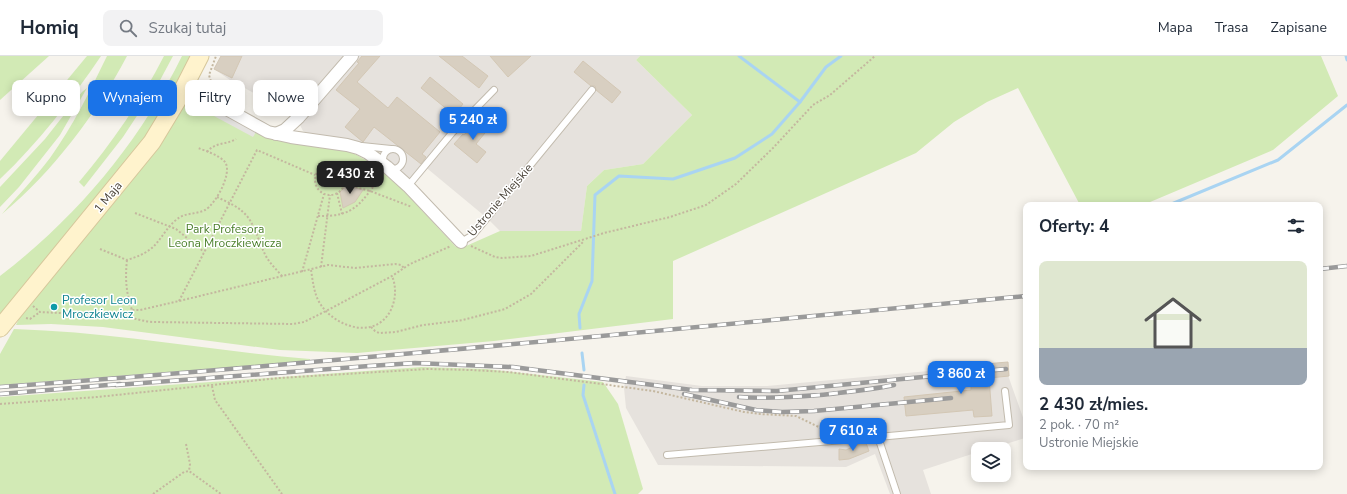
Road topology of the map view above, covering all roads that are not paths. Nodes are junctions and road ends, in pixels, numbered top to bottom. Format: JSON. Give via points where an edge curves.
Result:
{"nodes":[{"id":1,"x":200,"y":56,"type":"edge"},
{"id":2,"x":352,"y":56,"type":"edge"},
{"id":3,"x":188,"y":80,"type":"edge"},
{"id":4,"x":185,"y":86,"type":"edge"},
{"id":5,"x":494,"y":90,"type":"dead end"},
{"id":6,"x":592,"y":90,"type":"dead end"},
{"id":7,"x":240,"y":116,"type":"edge"},
{"id":8,"x":276,"y":134,"type":"junction"},
{"id":9,"x":342,"y":144,"type":"junction"},
{"id":10,"x":391,"y":149,"type":"junction"},
{"id":11,"x":388,"y":168,"type":"junction"},
{"id":12,"x":408,"y":186,"type":"junction"},
{"id":13,"x":455,"y":244,"type":"joint"},
{"id":14,"x":0,"y":328,"type":"edge"},
{"id":15,"x":1005,"y":390,"type":"dead end"},
{"id":16,"x":878,"y":437,"type":"junction"},
{"id":17,"x":667,"y":455,"type":"dead end"},
{"id":18,"x":897,"y":494,"type":"edge"}],
"edges":[{"from":1,"to":3,"type":"street","name":"1 Maja"},
{"from":2,"to":8,"type":"street","via":[[299,117],[285,130]]},
{"from":4,"to":14,"type":"street","name":"1 Maja","via":[[165,123],[138,160]]},
{"from":5,"to":12,"type":"lane","via":[[452,133]]},
{"from":6,"to":13,"type":"lane","name":"Ustronie Miejskie","via":[[473,235]]},
{"from":7,"to":8,"type":"street","name":"Ustronie Miejskie"},
{"from":8,"to":9,"type":"street","name":"Ustronie Miejskie"},
{"from":9,"to":10,"type":"lane"},
{"from":9,"to":11,"type":"street","name":"Ustronie Miejskie","via":[[358,148]]},
{"from":10,"to":11,"type":"lane","via":[[385,153],[383,159]]},
{"from":10,"to":11,"type":"lane","via":[[402,154],[403,161],[397,168]]},
{"from":11,"to":12,"type":"street","name":"Ustronie Miejskie"},
{"from":12,"to":13,"type":"street","name":"Ustronie Miejskie"},
{"from":15,"to":16,"type":"lane","via":[[1009,425]]},
{"from":16,"to":17,"type":"lane"},
{"from":16,"to":18,"type":"lane"}]}
